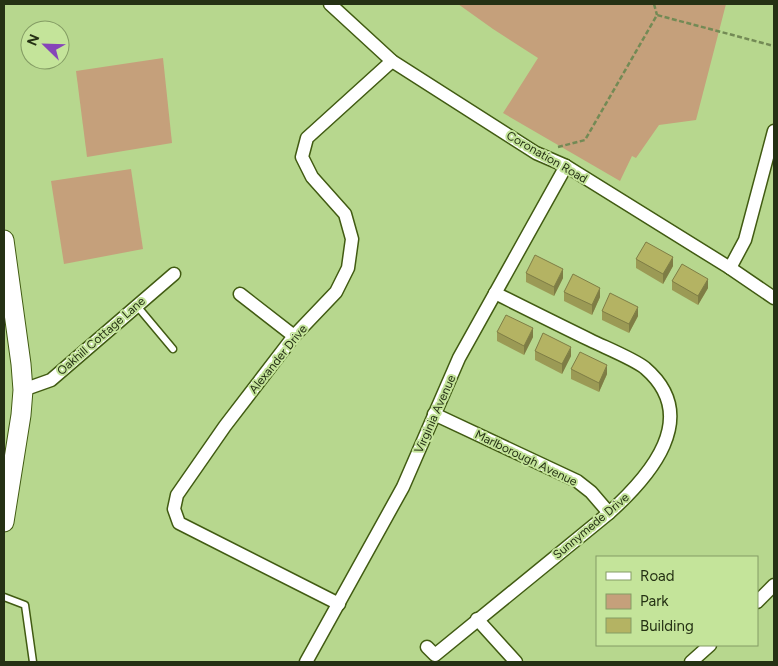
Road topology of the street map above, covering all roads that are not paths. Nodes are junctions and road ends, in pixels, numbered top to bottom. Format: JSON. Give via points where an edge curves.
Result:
{"nodes":[{"id":1,"x":330,"y":4,"type":"edge"},
{"id":2,"x":392,"y":61,"type":"junction"},
{"id":3,"x":774,"y":131,"type":"edge"},
{"id":4,"x":566,"y":166,"type":"junction"},
{"id":5,"x":4,"y":240,"type":"edge"},
{"id":6,"x":730,"y":268,"type":"junction"},
{"id":7,"x":174,"y":274,"type":"dead end"},
{"id":8,"x":495,"y":293,"type":"junction"},
{"id":9,"x":240,"y":294,"type":"dead end"},
{"id":10,"x":774,"y":298,"type":"edge"},
{"id":11,"x":137,"y":306,"type":"junction"},
{"id":12,"x":294,"y":336,"type":"junction"},
{"id":13,"x":173,"y":349,"type":"dead end"},
{"id":14,"x":23,"y":390,"type":"junction"},
{"id":15,"x":434,"y":414,"type":"junction"},
{"id":16,"x":609,"y":514,"type":"junction"},
{"id":17,"x":4,"y":522,"type":"edge"},
{"id":18,"x":774,"y":586,"type":"edge"},
{"id":19,"x":4,"y":597,"type":"edge"},
{"id":20,"x":758,"y":601,"type":"edge"},
{"id":21,"x":339,"y":604,"type":"junction"},
{"id":22,"x":477,"y":620,"type":"junction"},
{"id":23,"x":709,"y":646,"type":"edge"},
{"id":24,"x":427,"y":647,"type":"dead end"},
{"id":25,"x":34,"y":662,"type":"edge"},
{"id":26,"x":306,"y":662,"type":"edge"},
{"id":27,"x":516,"y":662,"type":"edge"},
{"id":28,"x":691,"y":662,"type":"edge"}],
"edges":[{"from":1,"to":2,"type":"street","name":"Coronation Road"},
{"from":2,"to":4,"type":"street","name":"Coronation Road","via":[[536,153]]},
{"from":2,"to":12,"type":"street","name":"Alexander Drive","via":[[307,138],[302,157],[312,177],[345,214],[352,239],[348,268],[336,292]]},
{"from":3,"to":6,"type":"street","via":[[745,240]]},
{"from":4,"to":6,"type":"street","name":"Coronation Road"},
{"from":4,"to":8,"type":"street","name":"Virginia Avenue"},
{"from":5,"to":14,"type":"main road"},
{"from":6,"to":10,"type":"street","name":"Coronation Road"},
{"from":7,"to":11,"type":"street","name":"Oakhill Cottage Lane"},
{"from":8,"to":15,"type":"street","name":"Virginia Avenue","via":[[459,358]]},
{"from":8,"to":16,"type":"street","name":"Sunnymede Drive","via":[[643,366],[666,392],[670,425],[665,442],[648,474]]},
{"from":9,"to":12,"type":"street"},
{"from":11,"to":13,"type":"lane"},
{"from":11,"to":14,"type":"street","name":"Oakhill Cottage Lane","via":[[51,380]]},
{"from":12,"to":21,"type":"street","name":"Alexander Drive","via":[[220,433],[178,495],[174,509],[179,523]]},
{"from":14,"to":17,"type":"main road"},
{"from":15,"to":16,"type":"street","name":"Marlborough Avenue","via":[[577,481]]},
{"from":15,"to":21,"type":"street","name":"Virginia Avenue","via":[[403,487]]},
{"from":16,"to":22,"type":"street","name":"Sunnymede Drive"},
{"from":18,"to":20,"type":"street"},
{"from":19,"to":25,"type":"lane","via":[[26,605]]},
{"from":21,"to":26,"type":"street","name":"Virginia Avenue"},
{"from":22,"to":24,"type":"street","name":"Sunnymede Drive","via":[[435,655]]},
{"from":22,"to":27,"type":"street"},
{"from":23,"to":28,"type":"street"}]}
